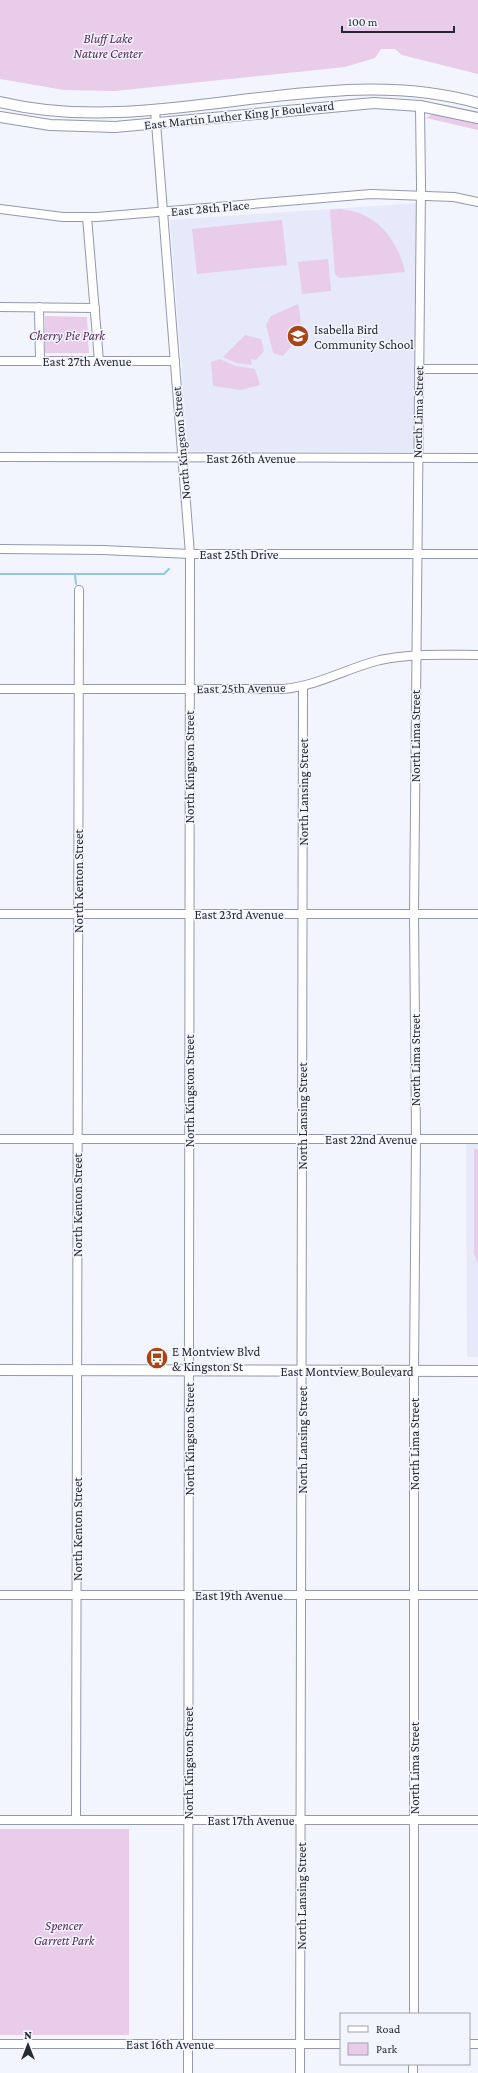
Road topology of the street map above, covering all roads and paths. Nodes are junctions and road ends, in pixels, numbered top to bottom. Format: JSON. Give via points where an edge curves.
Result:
{"nodes":[{"id":1,"x":0,"y":102,"type":"edge"},
{"id":2,"x":478,"y":103,"type":"edge"},
{"id":3,"x":420,"y":106,"type":"junction"},
{"id":4,"x":155,"y":110,"type":"junction"},
{"id":5,"x":0,"y":117,"type":"edge"},
{"id":6,"x":478,"y":118,"type":"edge"},
{"id":7,"x":156,"y":123,"type":"junction"},
{"id":8,"x":420,"y":195,"type":"junction"},
{"id":9,"x":466,"y":199,"type":"junction"},
{"id":10,"x":478,"y":202,"type":"edge"},
{"id":11,"x":478,"y":207,"type":"edge"},
{"id":12,"x":0,"y":209,"type":"edge"},
{"id":13,"x":163,"y":212,"type":"junction"},
{"id":14,"x":88,"y":217,"type":"junction"},
{"id":15,"x":0,"y":307,"type":"edge"},
{"id":16,"x":39,"y":307,"type":"junction"},
{"id":17,"x":95,"y":308,"type":"junction"},
{"id":18,"x":0,"y":361,"type":"edge"},
{"id":19,"x":40,"y":361,"type":"junction"},
{"id":20,"x":99,"y":361,"type":"junction"},
{"id":21,"x":175,"y":361,"type":"junction"},
{"id":22,"x":419,"y":369,"type":"junction"},
{"id":23,"x":478,"y":369,"type":"edge"},
{"id":24,"x":0,"y":457,"type":"edge"},
{"id":25,"x":183,"y":458,"type":"junction"},
{"id":26,"x":418,"y":458,"type":"junction"},
{"id":27,"x":478,"y":458,"type":"edge"},
{"id":28,"x":0,"y":549,"type":"edge"},
{"id":29,"x":417,"y":553,"type":"junction"},
{"id":30,"x":190,"y":554,"type":"junction"},
{"id":31,"x":478,"y":554,"type":"edge"},
{"id":32,"x":79,"y":590,"type":"dead end"},
{"id":33,"x":478,"y":655,"type":"edge"},
{"id":34,"x":416,"y":656,"type":"junction"},
{"id":35,"x":303,"y":686,"type":"junction"},
{"id":36,"x":0,"y":689,"type":"edge"},
{"id":37,"x":78,"y":689,"type":"junction"},
{"id":38,"x":190,"y":689,"type":"junction"},
{"id":39,"x":0,"y":914,"type":"edge"},
{"id":40,"x":78,"y":914,"type":"junction"},
{"id":41,"x":189,"y":914,"type":"junction"},
{"id":42,"x":303,"y":914,"type":"junction"},
{"id":43,"x":414,"y":914,"type":"junction"},
{"id":44,"x":478,"y":914,"type":"edge"},
{"id":45,"x":0,"y":1139,"type":"edge"},
{"id":46,"x":77,"y":1139,"type":"junction"},
{"id":47,"x":189,"y":1139,"type":"junction"},
{"id":48,"x":302,"y":1139,"type":"junction"},
{"id":49,"x":416,"y":1139,"type":"junction"},
{"id":50,"x":478,"y":1139,"type":"edge"},
{"id":51,"x":0,"y":1370,"type":"edge"},
{"id":52,"x":189,"y":1370,"type":"junction"},
{"id":53,"x":77,"y":1371,"type":"junction"},
{"id":54,"x":302,"y":1371,"type":"junction"},
{"id":55,"x":414,"y":1371,"type":"junction"},
{"id":56,"x":478,"y":1371,"type":"edge"},
{"id":57,"x":0,"y":1595,"type":"edge"},
{"id":58,"x":77,"y":1595,"type":"junction"},
{"id":59,"x":188,"y":1595,"type":"junction"},
{"id":60,"x":302,"y":1595,"type":"junction"},
{"id":61,"x":415,"y":1595,"type":"junction"},
{"id":62,"x":478,"y":1595,"type":"edge"},
{"id":63,"x":0,"y":1820,"type":"edge"},
{"id":64,"x":76,"y":1820,"type":"junction"},
{"id":65,"x":188,"y":1820,"type":"junction"},
{"id":66,"x":301,"y":1820,"type":"junction"},
{"id":67,"x":414,"y":1820,"type":"junction"},
{"id":68,"x":478,"y":1820,"type":"edge"},
{"id":69,"x":414,"y":2013,"type":"edge"},
{"id":70,"x":0,"y":2044,"type":"edge"},
{"id":71,"x":188,"y":2044,"type":"junction"},
{"id":72,"x":300,"y":2044,"type":"junction"},
{"id":73,"x":340,"y":2044,"type":"edge"},
{"id":74,"x":188,"y":2073,"type":"edge"},
{"id":75,"x":300,"y":2073,"type":"edge"}],
"edges":[{"from":1,"to":4,"type":"main road","name":"East Martin Luther King Jr Boulevard","via":[[88,114]]},
{"from":2,"to":4,"type":"main road","name":"East Martin Luther King Jr Boulevard","via":[[426,92],[370,89]]},
{"from":3,"to":6,"type":"main road","name":"East Martin Luther King Jr Boulevard"},
{"from":3,"to":7,"type":"main road","name":"East Martin Luther King Jr Boulevard","via":[[385,103],[346,104]]},
{"from":3,"to":8,"type":"street","name":"North Lima Street"},
{"from":4,"to":7,"type":"street","name":"North Kingston Street"},
{"from":5,"to":7,"type":"main road","name":"East Martin Luther King Jr Boulevard","via":[[72,127],[115,127]]},
{"from":7,"to":13,"type":"street","name":"North Kingston Street"},
{"from":8,"to":9,"type":"street","name":"East 28th Place"},
{"from":8,"to":13,"type":"street","name":"East 28th Place","via":[[353,194]]},
{"from":8,"to":22,"type":"street","name":"North Lima Street"},
{"from":9,"to":10,"type":"street","name":"East 28th Place"},
{"from":9,"to":11,"type":"street"},
{"from":12,"to":14,"type":"street","name":"East 28th Place","via":[[63,217]]},
{"from":13,"to":14,"type":"street","name":"East 28th Place"},
{"from":13,"to":21,"type":"street","name":"North Kingston Street"},
{"from":14,"to":17,"type":"street"},
{"from":15,"to":16,"type":"street"},
{"from":16,"to":17,"type":"street"},
{"from":16,"to":19,"type":"street"},
{"from":17,"to":20,"type":"street"},
{"from":18,"to":19,"type":"street","name":"East 27th Avenue"},
{"from":19,"to":20,"type":"street","name":"East 27th Avenue"},
{"from":20,"to":21,"type":"street","name":"East 27th Avenue"},
{"from":21,"to":25,"type":"street","name":"North Kingston Street"},
{"from":22,"to":23,"type":"street"},
{"from":22,"to":26,"type":"street","name":"North Lima Street"},
{"from":24,"to":25,"type":"street","name":"East 26th Avenue"},
{"from":25,"to":26,"type":"street","name":"East 26th Avenue"},
{"from":25,"to":30,"type":"street","name":"North Kingston Street"},
{"from":26,"to":27,"type":"street","name":"East 26th Avenue"},
{"from":26,"to":29,"type":"street","name":"North Lima Street"},
{"from":28,"to":30,"type":"street","name":"East 25th Drive"},
{"from":29,"to":30,"type":"street","name":"East 25th Drive"},
{"from":29,"to":31,"type":"street","name":"East 25th Drive"},
{"from":29,"to":34,"type":"street","name":"North Lima Street"},
{"from":30,"to":38,"type":"street","name":"North Kingston Street"},
{"from":32,"to":37,"type":"street","name":"North Kenton Street"},
{"from":33,"to":34,"type":"street","name":"East 25th Avenue"},
{"from":34,"to":35,"type":"street","name":"East 25th Avenue","via":[[372,662]]},
{"from":34,"to":43,"type":"street","name":"North Lima Street"},
{"from":35,"to":38,"type":"street","name":"East 25th Avenue","via":[[283,689]]},
{"from":35,"to":42,"type":"street","name":"North Lansing Street"},
{"from":36,"to":37,"type":"street","name":"East 25th Avenue"},
{"from":37,"to":38,"type":"street","name":"East 25th Avenue"},
{"from":37,"to":40,"type":"street","name":"North Kenton Street"},
{"from":38,"to":41,"type":"street","name":"North Kingston Street"},
{"from":39,"to":40,"type":"street","name":"East 23rd Avenue"},
{"from":40,"to":41,"type":"street","name":"East 23rd Avenue"},
{"from":40,"to":46,"type":"street","name":"North Kenton Street"},
{"from":41,"to":42,"type":"street","name":"East 23rd Avenue"},
{"from":41,"to":47,"type":"street","name":"North Kingston Street"},
{"from":42,"to":43,"type":"street","name":"East 23rd Avenue"},
{"from":42,"to":48,"type":"street","name":"North Lansing Street"},
{"from":43,"to":44,"type":"street","name":"East 23rd Avenue"},
{"from":43,"to":49,"type":"street","name":"North Lima Street"},
{"from":45,"to":46,"type":"street","name":"East 22nd Avenue"},
{"from":46,"to":47,"type":"street","name":"East 22nd Avenue"},
{"from":46,"to":53,"type":"street","name":"North Kenton Street"},
{"from":47,"to":48,"type":"street","name":"East 22nd Avenue"},
{"from":47,"to":52,"type":"street","name":"North Kingston Street"},
{"from":48,"to":49,"type":"street","name":"East 22nd Avenue"},
{"from":48,"to":54,"type":"street","name":"North Lansing Street"},
{"from":49,"to":50,"type":"street","name":"East 22nd Avenue"},
{"from":49,"to":55,"type":"street","name":"North Lima Street"},
{"from":51,"to":53,"type":"main road","name":"East Montview Boulevard"},
{"from":52,"to":53,"type":"main road","name":"East Montview Boulevard"},
{"from":52,"to":54,"type":"main road","name":"East Montview Boulevard"},
{"from":52,"to":59,"type":"street","name":"North Kingston Street"},
{"from":53,"to":58,"type":"street","name":"North Kenton Street"},
{"from":54,"to":55,"type":"main road","name":"East Montview Boulevard"},
{"from":54,"to":60,"type":"street","name":"North Lansing Street"},
{"from":55,"to":56,"type":"main road","name":"East Montview Boulevard"},
{"from":55,"to":61,"type":"street","name":"North Lima Street"},
{"from":57,"to":58,"type":"street","name":"East 19th Avenue"},
{"from":58,"to":59,"type":"street","name":"East 19th Avenue"},
{"from":58,"to":64,"type":"street","name":"North Kenton Street"},
{"from":59,"to":60,"type":"street","name":"East 19th Avenue"},
{"from":59,"to":65,"type":"street","name":"North Kingston Street"},
{"from":60,"to":61,"type":"street","name":"East 19th Avenue"},
{"from":60,"to":66,"type":"street","name":"North Lansing Street"},
{"from":61,"to":62,"type":"street","name":"East 19th Avenue"},
{"from":61,"to":67,"type":"street","name":"North Lima Street"},
{"from":63,"to":64,"type":"street","name":"East 17th Avenue"},
{"from":64,"to":65,"type":"street","name":"East 17th Avenue"},
{"from":65,"to":66,"type":"street","name":"East 17th Avenue"},
{"from":65,"to":71,"type":"street","name":"North Kingston Street"},
{"from":66,"to":67,"type":"street","name":"East 17th Avenue"},
{"from":66,"to":72,"type":"street","name":"North Lansing Street"},
{"from":67,"to":68,"type":"street","name":"East 17th Avenue"},
{"from":67,"to":69,"type":"street","name":"North Lima Street"},
{"from":70,"to":71,"type":"street","name":"East 16th Avenue"},
{"from":71,"to":72,"type":"street","name":"East 16th Avenue"},
{"from":71,"to":74,"type":"street","name":"North Kingston Street"},
{"from":72,"to":73,"type":"street","name":"East 16th Avenue"},
{"from":72,"to":75,"type":"street","name":"North Lansing Street"}]}
